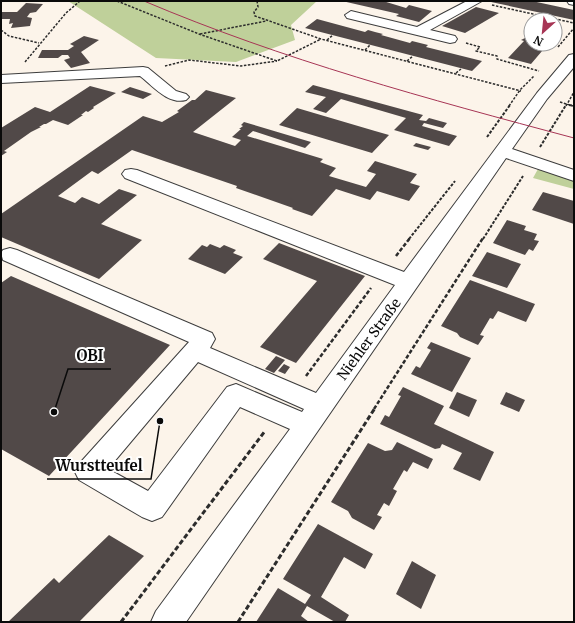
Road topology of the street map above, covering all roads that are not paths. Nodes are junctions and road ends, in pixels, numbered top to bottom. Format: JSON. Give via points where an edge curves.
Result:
{"nodes":[{"id":1,"x":474,"y":1,"type":"edge"},
{"id":2,"x":351,"y":15,"type":"dead end"},
{"id":3,"x":419,"y":32,"type":"junction"},
{"id":4,"x":450,"y":39,"type":"road end"},
{"id":5,"x":564,"y":55,"type":"edge"},
{"id":6,"x":1,"y":79,"type":"edge"},
{"id":7,"x":181,"y":97,"type":"dead end"},
{"id":8,"x":494,"y":146,"type":"junction"},
{"id":9,"x":131,"y":174,"type":"dead end"},
{"id":10,"x":574,"y":176,"type":"edge"},
{"id":11,"x":10,"y":255,"type":"dead end"},
{"id":12,"x":409,"y":282,"type":"junction"},
{"id":13,"x":194,"y":351,"type":"junction"},
{"id":14,"x":243,"y":386,"type":"junction"},
{"id":15,"x":314,"y":415,"type":"junction"},
{"id":16,"x":168,"y":622,"type":"edge"}],
"edges":[{"from":1,"to":3,"type":"street"},
{"from":2,"to":3,"type":"street"},
{"from":3,"to":4,"type":"street"},
{"from":5,"to":8,"type":"street","name":"Niehler Straße","via":[[542,96]]},
{"from":6,"to":7,"type":"street","via":[[143,71],[171,94]]},
{"from":8,"to":10,"type":"street"},
{"from":8,"to":12,"type":"street","name":"Niehler Straße"},
{"from":9,"to":12,"type":"street"},
{"from":11,"to":13,"type":"street","via":[[204,339]]},
{"from":12,"to":15,"type":"street","name":"Niehler Straße"},
{"from":13,"to":14,"type":"street"},
{"from":13,"to":14,"type":"street","via":[[89,472],[152,508]]},
{"from":14,"to":15,"type":"street"},
{"from":15,"to":16,"type":"street","name":"Niehler Straße"}]}
